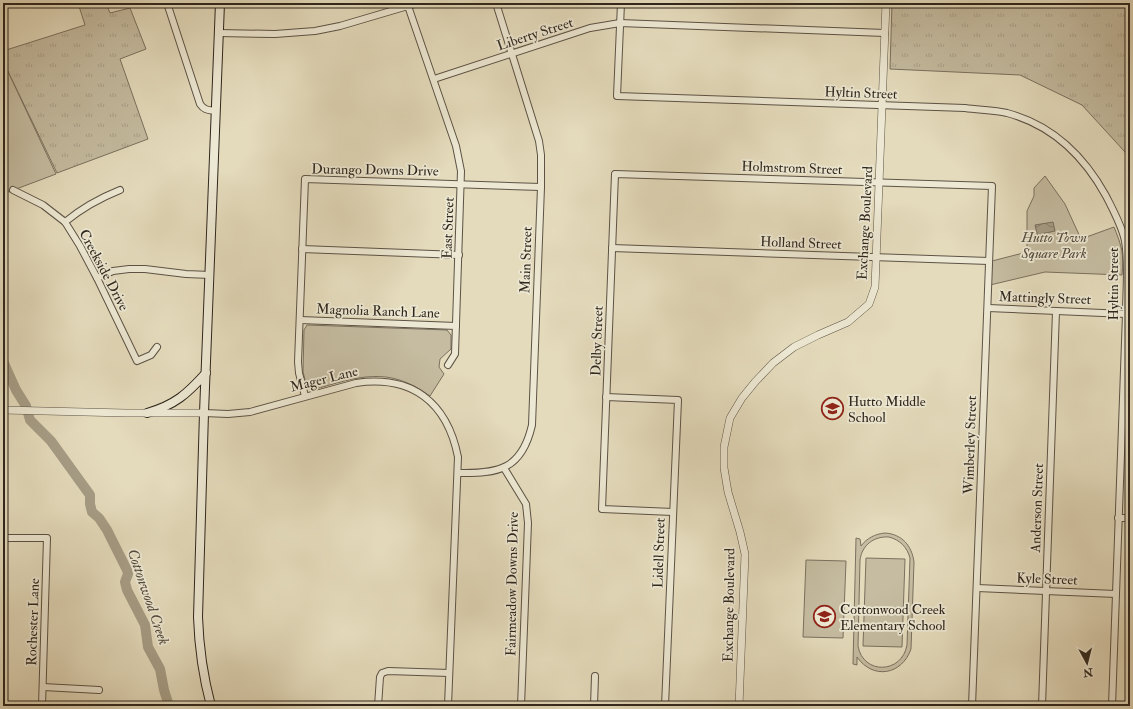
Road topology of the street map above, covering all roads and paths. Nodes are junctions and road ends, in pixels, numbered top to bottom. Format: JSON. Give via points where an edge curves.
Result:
{"nodes":[{"id":1,"x":167,"y":3,"type":"edge"},
{"id":2,"x":220,"y":3,"type":"edge"},
{"id":3,"x":418,"y":3,"type":"edge"},
{"id":4,"x":496,"y":3,"type":"edge"},
{"id":5,"x":621,"y":3,"type":"edge"},
{"id":6,"x":886,"y":3,"type":"edge"},
{"id":7,"x":408,"y":5,"type":"edge"},
{"id":8,"x":620,"y":23,"type":"junction"},
{"id":9,"x":219,"y":33,"type":"junction"},
{"id":10,"x":885,"y":33,"type":"junction"},
{"id":11,"x":512,"y":55,"type":"junction"},
{"id":12,"x":434,"y":79,"type":"junction"},
{"id":13,"x":883,"y":106,"type":"junction"},
{"id":14,"x":215,"y":111,"type":"junction"},
{"id":15,"x":615,"y":174,"type":"joint"},
{"id":16,"x":880,"y":182,"type":"junction"},
{"id":17,"x":462,"y":183,"type":"junction"},
{"id":18,"x":992,"y":186,"type":"joint"},
{"id":19,"x":541,"y":187,"type":"junction"},
{"id":20,"x":13,"y":190,"type":"dead end"},
{"id":21,"x":120,"y":190,"type":"dead end"},
{"id":22,"x":64,"y":222,"type":"junction"},
{"id":23,"x":612,"y":248,"type":"junction"},
{"id":24,"x":302,"y":249,"type":"junction"},
{"id":25,"x":459,"y":256,"type":"junction"},
{"id":26,"x":877,"y":258,"type":"junction"},
{"id":27,"x":989,"y":261,"type":"junction"},
{"id":28,"x":210,"y":275,"type":"junction"},
{"id":29,"x":97,"y":278,"type":"junction"},
{"id":30,"x":988,"y":308,"type":"junction"},
{"id":31,"x":1056,"y":311,"type":"junction"},
{"id":32,"x":1126,"y":314,"type":"junction"},
{"id":33,"x":300,"y":320,"type":"junction"},
{"id":34,"x":456,"y":326,"type":"junction"},
{"id":35,"x":157,"y":347,"type":"dead end"},
{"id":36,"x":448,"y":365,"type":"dead end"},
{"id":37,"x":206,"y":373,"type":"junction"},
{"id":38,"x":305,"y":396,"type":"junction"},
{"id":39,"x":606,"y":397,"type":"junction"},
{"id":40,"x":7,"y":410,"type":"edge"},
{"id":41,"x":147,"y":413,"type":"junction"},
{"id":42,"x":204,"y":413,"type":"junction"},
{"id":43,"x":504,"y":468,"type":"junction"},
{"id":44,"x":458,"y":473,"type":"junction"},
{"id":45,"x":673,"y":512,"type":"junction"},
{"id":46,"x":1118,"y":518,"type":"junction"},
{"id":47,"x":1130,"y":518,"type":"edge"},
{"id":48,"x":3,"y":538,"type":"edge"},
{"id":49,"x":977,"y":588,"type":"junction"},
{"id":50,"x":1046,"y":591,"type":"junction"},
{"id":51,"x":1116,"y":594,"type":"junction"},
{"id":52,"x":449,"y":674,"type":"junction"},
{"id":53,"x":595,"y":676,"type":"dead end"},
{"id":54,"x":43,"y":687,"type":"junction"},
{"id":55,"x":99,"y":690,"type":"dead end"},
{"id":56,"x":42,"y":706,"type":"edge"},
{"id":57,"x":211,"y":706,"type":"edge"},
{"id":58,"x":378,"y":706,"type":"edge"},
{"id":59,"x":448,"y":706,"type":"edge"},
{"id":60,"x":521,"y":706,"type":"edge"},
{"id":61,"x":594,"y":706,"type":"edge"},
{"id":62,"x":665,"y":706,"type":"edge"},
{"id":63,"x":739,"y":706,"type":"edge"},
{"id":64,"x":972,"y":706,"type":"edge"},
{"id":65,"x":1042,"y":706,"type":"edge"},
{"id":66,"x":1112,"y":706,"type":"edge"}],
"edges":[{"from":1,"to":14,"type":"street","via":[[200,104],[203,108]]},
{"from":2,"to":9,"type":"main road"},
{"from":3,"to":7,"type":"street"},
{"from":4,"to":11,"type":"street","name":"Main Street"},
{"from":5,"to":8,"type":"street"},
{"from":6,"to":10,"type":"street","name":"Exchange Boulevard"},
{"from":7,"to":9,"type":"street","via":[[315,31],[275,34]]},
{"from":7,"to":12,"type":"street","name":"East Street"},
{"from":8,"to":10,"type":"street","name":"Liberty Street"},
{"from":8,"to":11,"type":"street","name":"Liberty Street","via":[[590,28]]},
{"from":8,"to":13,"type":"street","name":"Hyltin Street","via":[[617,96]]},
{"from":9,"to":14,"type":"main road"},
{"from":10,"to":13,"type":"street","name":"Exchange Boulevard"},
{"from":11,"to":12,"type":"street","name":"Liberty Street"},
{"from":11,"to":19,"type":"street","name":"Main Street","via":[[539,141]]},
{"from":12,"to":17,"type":"street","name":"East Street","via":[[460,161]]},
{"from":13,"to":16,"type":"street","name":"Exchange Boulevard"},
{"from":13,"to":32,"type":"street","name":"Hyltin Street","via":[[965,108],[1007,113],[1036,124],[1060,138],[1080,157],[1096,179],[1125,238]]},
{"from":14,"to":28,"type":"main road"},
{"from":15,"to":16,"type":"street","name":"Holmstrom Street"},
{"from":15,"to":23,"type":"street","name":"Delby Street"},
{"from":16,"to":18,"type":"street","name":"Holmstrom Street"},
{"from":16,"to":26,"type":"street","name":"Exchange Boulevard"},
{"from":17,"to":19,"type":"street","name":"Durango Downs Drive"},
{"from":17,"to":24,"type":"street","name":"Durango Downs Drive","via":[[305,179]]},
{"from":17,"to":25,"type":"street","name":"East Street"},
{"from":18,"to":27,"type":"street","name":"Wimberley Street"},
{"from":19,"to":43,"type":"street","name":"Main Street","via":[[532,425],[527,445],[516,459]]},
{"from":20,"to":22,"type":"street","name":"Creekside Drive","via":[[43,205]]},
{"from":21,"to":22,"type":"street","via":[[79,210]]},
{"from":22,"to":29,"type":"street","name":"Creekside Drive"},
{"from":23,"to":26,"type":"street","name":"Holland Street"},
{"from":23,"to":39,"type":"street","name":"Delby Street"},
{"from":24,"to":25,"type":"street"},
{"from":24,"to":33,"type":"street","name":"Durango Downs Drive"},
{"from":25,"to":34,"type":"street","name":"East Street"},
{"from":26,"to":27,"type":"street","name":"Holland Street"},
{"from":26,"to":63,"type":"street","name":"Exchange Boulevard","via":[[875,287],[869,304],[848,322],[794,347],[773,363],[742,398],[730,418],[724,447],[724,468],[728,492],[746,554]]},
{"from":27,"to":30,"type":"street","name":"Wimberley Street"},
{"from":28,"to":29,"type":"street","via":[[129,269],[113,271]]},
{"from":28,"to":37,"type":"main road"},
{"from":29,"to":35,"type":"street","name":"Creekside Drive","via":[[137,361],[151,355]]},
{"from":30,"to":31,"type":"street","name":"Mattingly Street"},
{"from":30,"to":49,"type":"street","name":"Wimberley Street"},
{"from":31,"to":32,"type":"street","name":"Mattingly Street"},
{"from":31,"to":50,"type":"street","name":"Anderson Street"},
{"from":32,"to":46,"type":"street","name":"Hyltin Street"},
{"from":33,"to":34,"type":"street","name":"Magnolia Ranch Lane"},
{"from":33,"to":38,"type":"street","name":"Durango Downs Drive","via":[[299,368]]},
{"from":34,"to":36,"type":"street","name":"East Street","via":[[455,354]]},
{"from":37,"to":41,"type":"main road","via":[[176,402]]},
{"from":37,"to":42,"type":"main road"},
{"from":38,"to":42,"type":"street","name":"Mager Lane","via":[[240,413]]},
{"from":38,"to":44,"type":"street","name":"Mager Lane","via":[[372,380],[417,391],[434,405],[451,430],[456,444]]},
{"from":39,"to":45,"type":"street","name":"Delby Street","via":[[602,509]]},
{"from":39,"to":45,"type":"street","name":"Lidell Street","via":[[678,400]]},
{"from":40,"to":41,"type":"street","name":"Mager Lane"},
{"from":41,"to":42,"type":"street","name":"Mager Lane"},
{"from":42,"to":57,"type":"main road","via":[[198,617],[203,669]]},
{"from":43,"to":44,"type":"street","name":"Main Street","via":[[490,473]]},
{"from":43,"to":60,"type":"street","name":"Fairmeadow Downs Drive","via":[[526,504],[528,523]]},
{"from":44,"to":52,"type":"street","name":"Mager Lane"},
{"from":45,"to":62,"type":"street","name":"Lidell Street"},
{"from":46,"to":47,"type":"street"},
{"from":46,"to":51,"type":"street","name":"Hyltin Street"},
{"from":48,"to":54,"type":"street","name":"Rochester Lane","via":[[48,538]]},
{"from":49,"to":50,"type":"street","name":"Kyle Street"},
{"from":49,"to":64,"type":"street","name":"Wimberley Street"},
{"from":50,"to":51,"type":"street","name":"Kyle Street"},
{"from":50,"to":65,"type":"street","name":"Anderson Street"},
{"from":51,"to":66,"type":"street","name":"Hyltin Street"},
{"from":52,"to":58,"type":"street","via":[[388,671],[382,673]]},
{"from":52,"to":59,"type":"street","name":"Mager Lane"},
{"from":53,"to":61,"type":"street"},
{"from":54,"to":55,"type":"street"},
{"from":54,"to":56,"type":"street","name":"Rochester Lane"}]}
